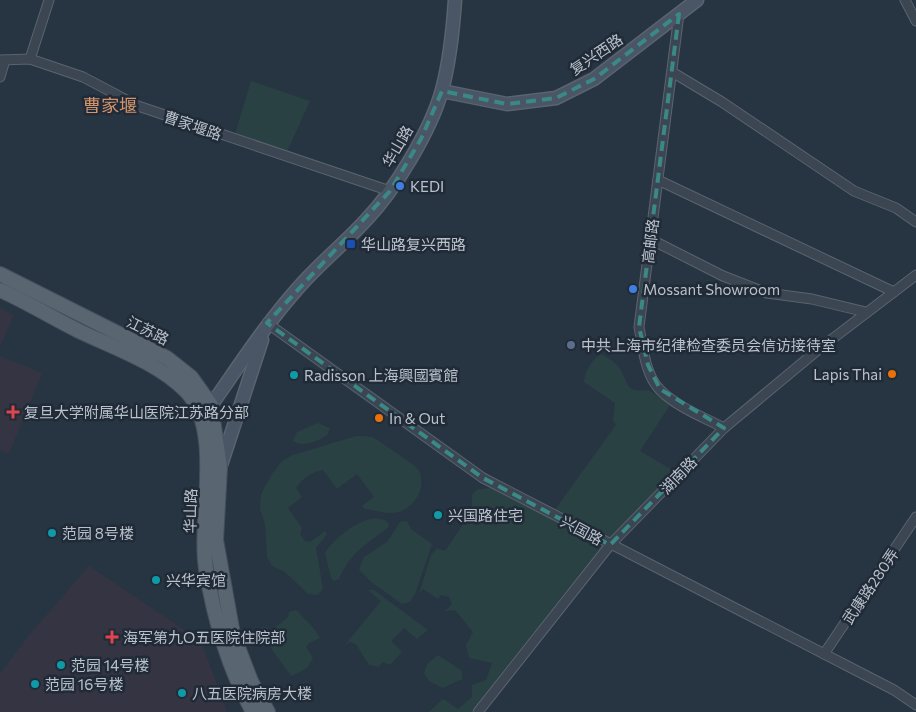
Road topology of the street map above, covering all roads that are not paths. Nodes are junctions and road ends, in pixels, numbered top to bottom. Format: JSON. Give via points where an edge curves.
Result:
{"nodes":[{"id":1,"x":49,"y":0,"type":"edge"},
{"id":2,"x":455,"y":0,"type":"edge"},
{"id":3,"x":697,"y":0,"type":"edge"},
{"id":4,"x":905,"y":0,"type":"edge"},
{"id":5,"x":679,"y":14,"type":"junction"},
{"id":6,"x":916,"y":22,"type":"edge"},
{"id":7,"x":30,"y":58,"type":"junction"},
{"id":8,"x":3,"y":60,"type":"edge"},
{"id":9,"x":672,"y":72,"type":"junction"},
{"id":10,"x":0,"y":77,"type":"edge"},
{"id":11,"x":442,"y":91,"type":"junction"},
{"id":12,"x":658,"y":180,"type":"junction"},
{"id":13,"x":390,"y":191,"type":"junction"},
{"id":14,"x":916,"y":222,"type":"edge"},
{"id":15,"x":650,"y":239,"type":"junction"},
{"id":16,"x":0,"y":274,"type":"edge"},
{"id":17,"x":916,"y":275,"type":"edge"},
{"id":18,"x":0,"y":290,"type":"edge"},
{"id":19,"x":894,"y":292,"type":"junction"},
{"id":20,"x":866,"y":312,"type":"junction"},
{"id":21,"x":268,"y":323,"type":"junction"},
{"id":22,"x":211,"y":405,"type":"junction"},
{"id":23,"x":202,"y":418,"type":"junction"},
{"id":24,"x":724,"y":428,"type":"junction"},
{"id":25,"x":220,"y":468,"type":"junction"},
{"id":26,"x":916,"y":517,"type":"edge"},
{"id":27,"x":610,"y":545,"type":"junction"},
{"id":28,"x":824,"y":654,"type":"junction"},
{"id":29,"x":916,"y":704,"type":"edge"},
{"id":30,"x":253,"y":712,"type":"edge"},
{"id":31,"x":268,"y":712,"type":"edge"},
{"id":32,"x":478,"y":712,"type":"edge"}],
"edges":[{"from":1,"to":7,"type":"street"},
{"from":2,"to":11,"type":"main road","name":"华山路","via":[[453,38]]},
{"from":3,"to":5,"type":"main road","name":"复兴西路"},
{"from":4,"to":6,"type":"street"},
{"from":5,"to":9,"type":"street","name":"高邮路"},
{"from":5,"to":11,"type":"main road","name":"复兴西路","via":[[594,79],[556,98],[506,104]]},
{"from":7,"to":8,"type":"street","name":"曹家堰路"},
{"from":7,"to":13,"type":"street","name":"曹家堰路","via":[[83,77],[138,106]]},
{"from":8,"to":10,"type":"street"},
{"from":9,"to":12,"type":"street","name":"高邮路"},
{"from":9,"to":14,"type":"street","via":[[854,190],[896,208]]},
{"from":11,"to":13,"type":"main road","name":"华山路","via":[[421,140]]},
{"from":12,"to":15,"type":"street","name":"高邮路"},
{"from":12,"to":19,"type":"street"},
{"from":13,"to":21,"type":"main road","name":"华山路","via":[[368,219],[301,284]]},
{"from":15,"to":20,"type":"street","via":[[724,276],[768,293]]},
{"from":15,"to":24,"type":"street","name":"高邮路","via":[[639,327],[652,378],[660,389],[679,403]]},
{"from":16,"to":22,"type":"main road","name":"江苏路","via":[[167,358],[191,377]]},
{"from":17,"to":19,"type":"street","name":"湖南路"},
{"from":18,"to":23,"type":"main road","name":"江苏路","via":[[157,368],[187,392]]},
{"from":19,"to":20,"type":"street","name":"湖南路"},
{"from":20,"to":24,"type":"street","name":"湖南路"},
{"from":21,"to":22,"type":"main road","name":"华山路"},
{"from":21,"to":25,"type":"main road","name":"华山路"},
{"from":21,"to":27,"type":"street","name":"兴国路","via":[[483,478]]},
{"from":22,"to":23,"type":"main road","name":"华山路"},
{"from":22,"to":25,"type":"main road","name":"江苏路"},
{"from":23,"to":30,"type":"main road","name":"华山路","via":[[207,460],[206,567],[236,681]]},
{"from":24,"to":27,"type":"street","name":"湖南路"},
{"from":25,"to":31,"type":"main road","name":"华山路","via":[[216,540],[233,634],[251,682]]},
{"from":26,"to":28,"type":"street","name":"武康路280弄"},
{"from":27,"to":28,"type":"street","name":"兴国路"},
{"from":27,"to":32,"type":"street","name":"湖南路"},
{"from":28,"to":29,"type":"street","name":"兴国路"}]}
